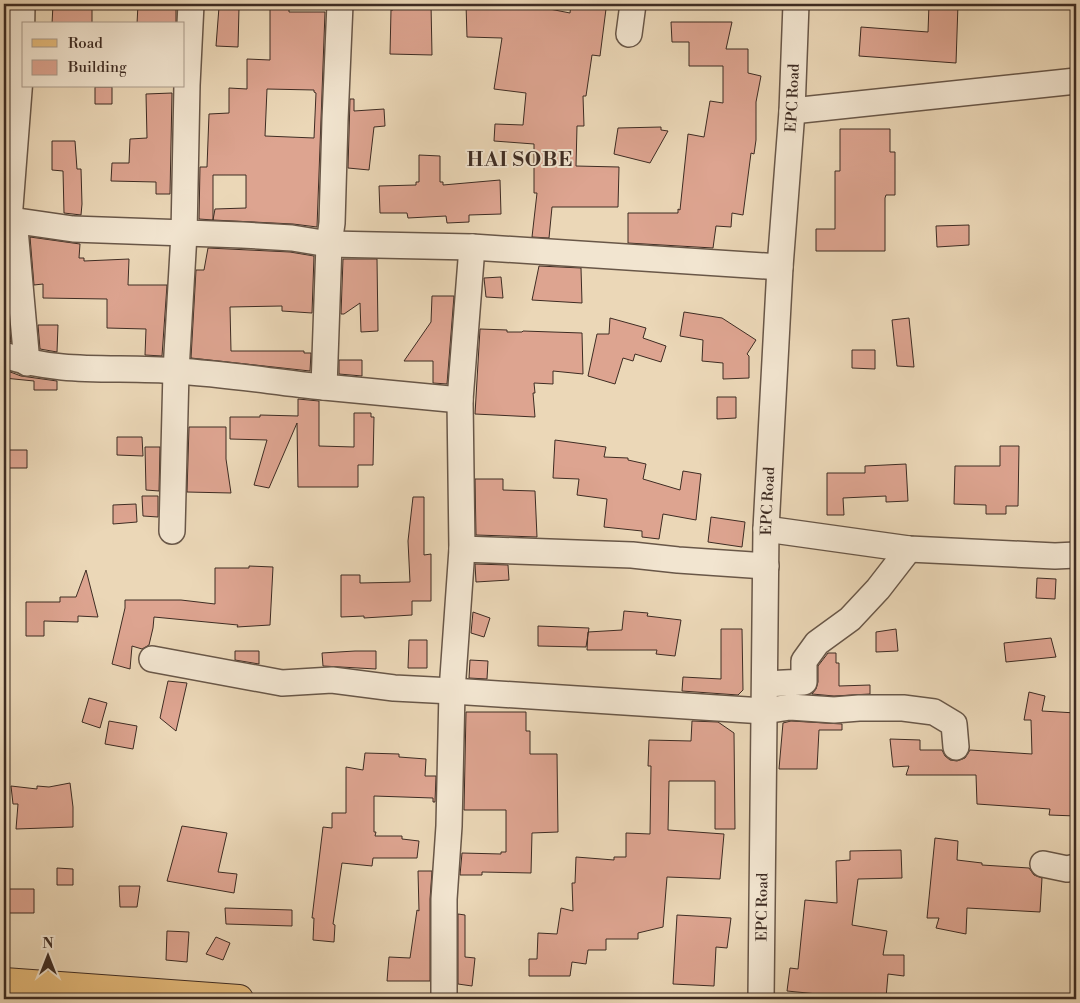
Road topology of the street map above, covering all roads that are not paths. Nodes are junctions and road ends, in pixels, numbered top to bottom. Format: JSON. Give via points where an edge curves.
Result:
{"nodes":[{"id":1,"x":22,"y":4,"type":"edge"},
{"id":2,"x":191,"y":4,"type":"edge"},
{"id":3,"x":340,"y":4,"type":"edge"},
{"id":4,"x":633,"y":4,"type":"edge"},
{"id":5,"x":796,"y":4,"type":"edge"},
{"id":6,"x":629,"y":34,"type":"dead end"},
{"id":7,"x":1076,"y":81,"type":"edge"},
{"id":8,"x":792,"y":111,"type":"junction"},
{"id":9,"x":6,"y":220,"type":"edge"},
{"id":10,"x":184,"y":234,"type":"junction"},
{"id":11,"x":329,"y":244,"type":"junction"},
{"id":12,"x":472,"y":247,"type":"junction"},
{"id":13,"x":780,"y":267,"type":"junction"},
{"id":14,"x":4,"y":355,"type":"edge"},
{"id":15,"x":27,"y":363,"type":"junction"},
{"id":16,"x":176,"y":370,"type":"junction"},
{"id":17,"x":324,"y":387,"type":"junction"},
{"id":18,"x":460,"y":400,"type":"junction"},
{"id":19,"x":766,"y":529,"type":"junction"},
{"id":20,"x":172,"y":531,"type":"dead end"},
{"id":21,"x":462,"y":549,"type":"junction"},
{"id":22,"x":909,"y":549,"type":"junction"},
{"id":23,"x":1076,"y":555,"type":"edge"},
{"id":24,"x":766,"y":566,"type":"junction"},
{"id":25,"x":152,"y":659,"type":"dead end"},
{"id":26,"x":765,"y":684,"type":"junction"},
{"id":27,"x":452,"y":691,"type":"junction"},
{"id":28,"x":764,"y":711,"type":"junction"},
{"id":29,"x":956,"y":748,"type":"dead end"},
{"id":30,"x":1044,"y":864,"type":"dead end"},
{"id":31,"x":1076,"y":867,"type":"edge"},
{"id":32,"x":4,"y":982,"type":"edge"},
{"id":33,"x":239,"y":999,"type":"edge"},
{"id":34,"x":444,"y":999,"type":"edge"},
{"id":35,"x":761,"y":999,"type":"edge"}],
"edges":[{"from":1,"to":9,"type":"street","via":[[21,65]]},
{"from":2,"to":10,"type":"street"},
{"from":3,"to":11,"type":"street"},
{"from":4,"to":6,"type":"street"},
{"from":5,"to":8,"type":"street","name":"EPC Road"},
{"from":7,"to":8,"type":"street"},
{"from":8,"to":13,"type":"street","name":"EPC Road"},
{"from":9,"to":10,"type":"street","via":[[73,229]]},
{"from":9,"to":15,"type":"street","via":[[15,229]]},
{"from":10,"to":11,"type":"street","via":[[292,238]]},
{"from":10,"to":16,"type":"street"},
{"from":11,"to":12,"type":"street"},
{"from":11,"to":17,"type":"street"},
{"from":12,"to":13,"type":"street"},
{"from":12,"to":18,"type":"street"},
{"from":13,"to":19,"type":"street","name":"EPC Road"},
{"from":14,"to":15,"type":"street"},
{"from":15,"to":16,"type":"street","via":[[71,369]]},
{"from":16,"to":17,"type":"street"},
{"from":16,"to":20,"type":"street"},
{"from":17,"to":18,"type":"street"},
{"from":18,"to":21,"type":"street"},
{"from":19,"to":22,"type":"street"},
{"from":19,"to":24,"type":"street","name":"EPC Road"},
{"from":21,"to":24,"type":"street","via":[[632,555]]},
{"from":21,"to":27,"type":"street"},
{"from":22,"to":23,"type":"street"},
{"from":22,"to":26,"type":"street","via":[[850,619],[817,643],[804,661],[804,682]]},
{"from":24,"to":26,"type":"street","name":"EPC Road"},
{"from":25,"to":27,"type":"street","via":[[282,683],[332,680]]},
{"from":26,"to":28,"type":"street","name":"EPC Road"},
{"from":27,"to":28,"type":"street"},
{"from":27,"to":34,"type":"street","via":[[444,899]]},
{"from":28,"to":29,"type":"street","via":[[790,707],[834,710],[903,708],[934,712],[954,724]]},
{"from":28,"to":35,"type":"street","name":"EPC Road"},
{"from":30,"to":31,"type":"street","via":[[1067,869]]},
{"from":32,"to":33,"type":"main road"}]}
